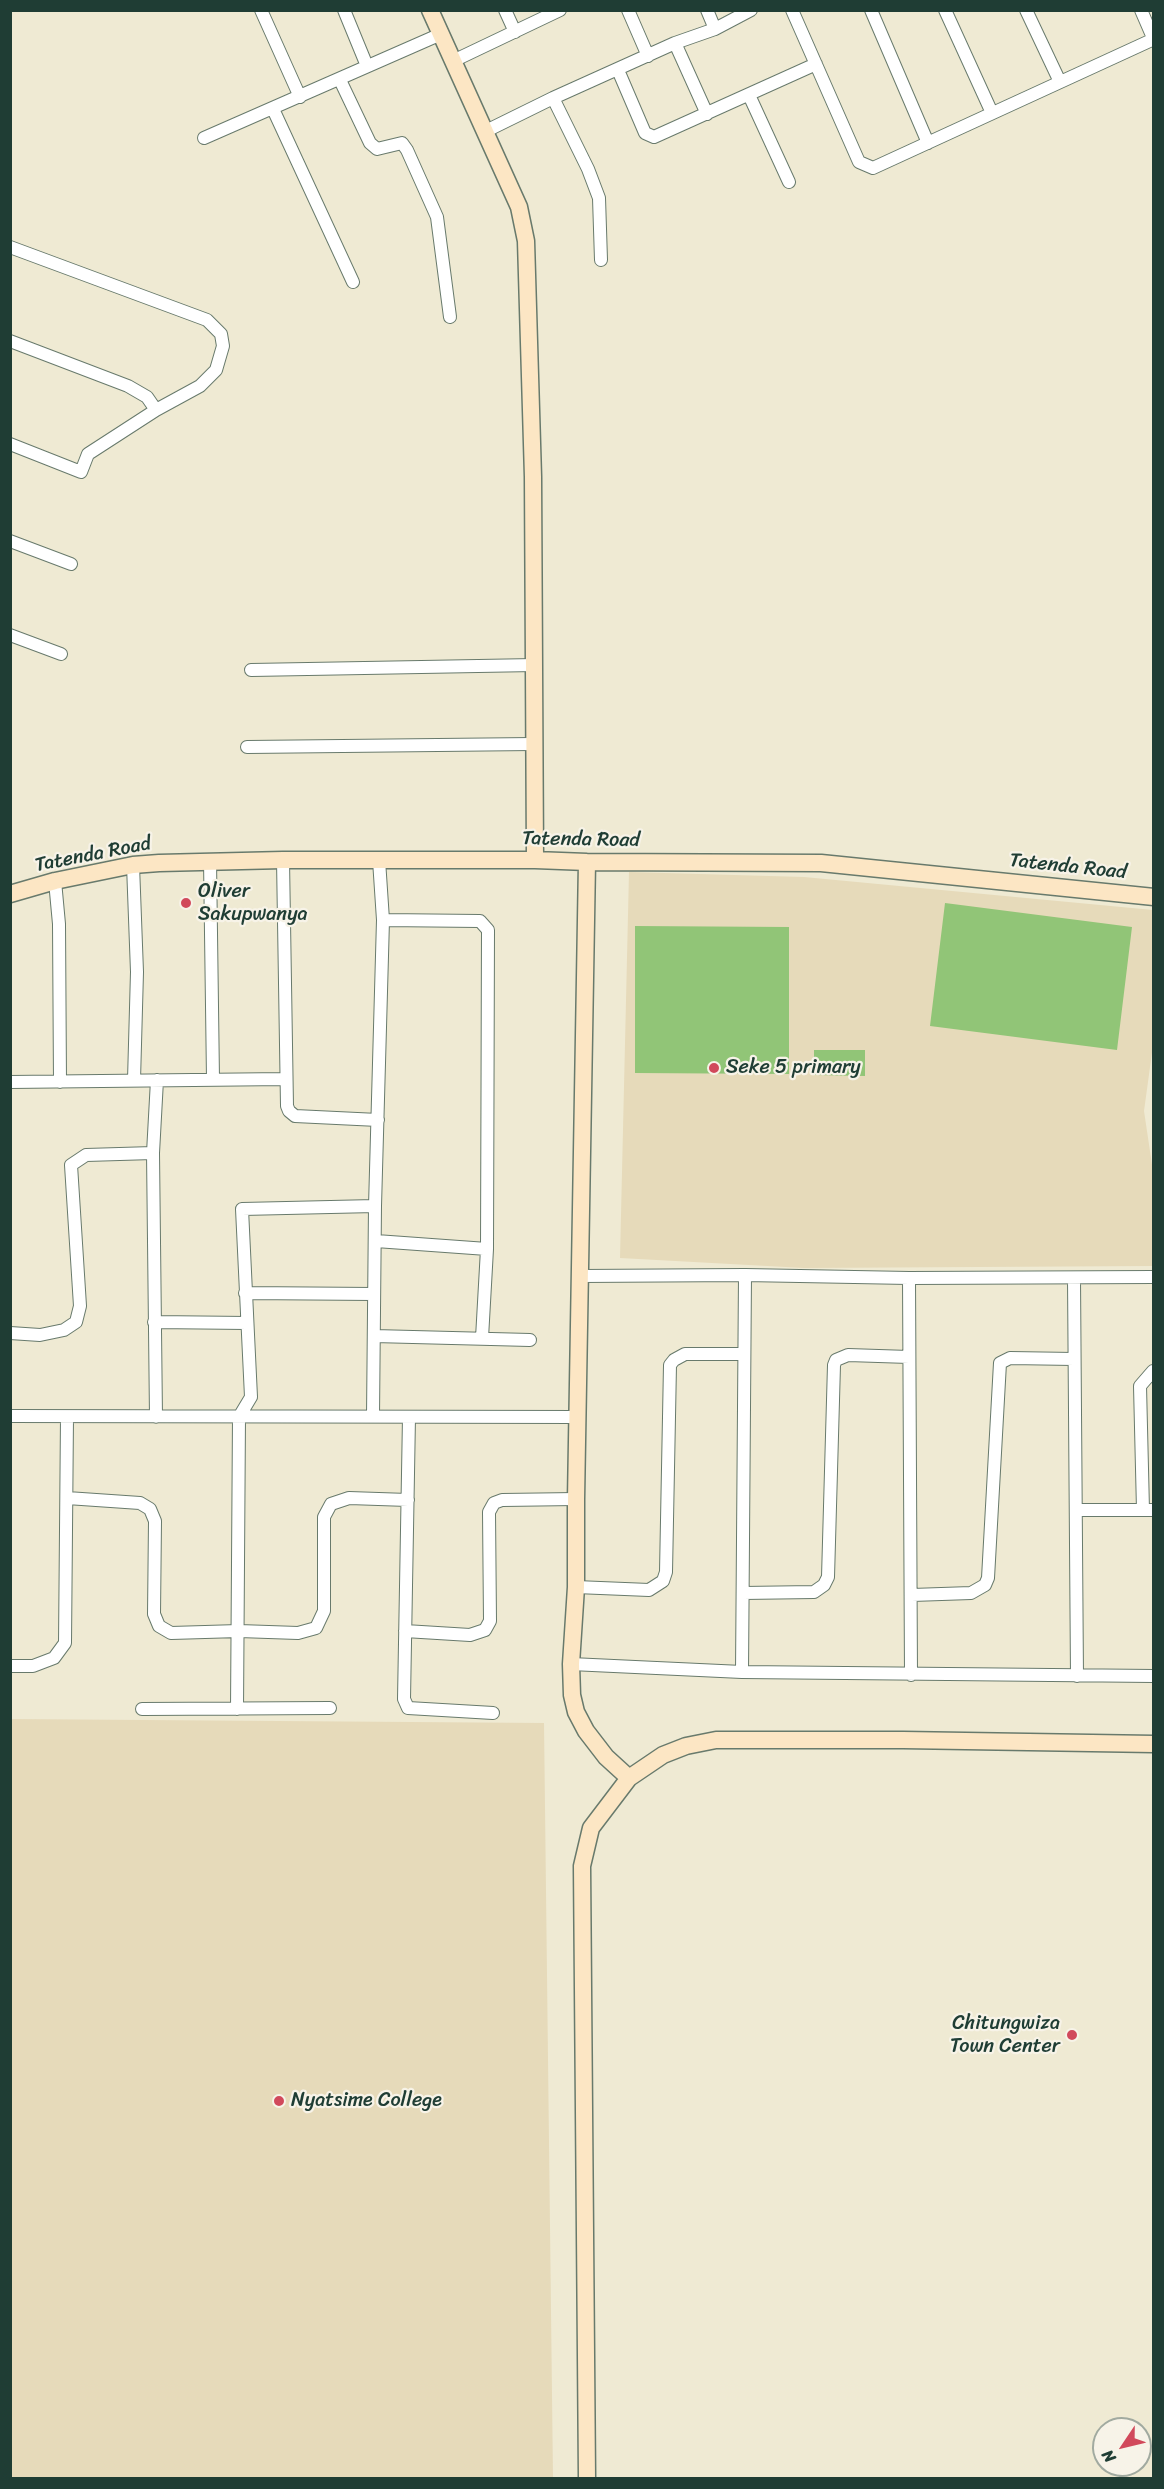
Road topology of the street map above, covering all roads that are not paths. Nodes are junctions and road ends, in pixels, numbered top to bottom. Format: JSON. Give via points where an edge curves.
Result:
{"nodes":[{"id":1,"x":261,"y":10,"type":"edge"},
{"id":2,"x":344,"y":10,"type":"edge"},
{"id":3,"x":430,"y":10,"type":"edge"},
{"id":4,"x":505,"y":10,"type":"edge"},
{"id":5,"x":560,"y":10,"type":"edge"},
{"id":6,"x":628,"y":10,"type":"edge"},
{"id":7,"x":706,"y":10,"type":"edge"},
{"id":8,"x":751,"y":10,"type":"edge"},
{"id":9,"x":792,"y":10,"type":"edge"},
{"id":10,"x":871,"y":10,"type":"edge"},
{"id":11,"x":945,"y":10,"type":"edge"},
{"id":12,"x":1026,"y":10,"type":"edge"},
{"id":13,"x":1141,"y":10,"type":"edge"},
{"id":14,"x":715,"y":29,"type":"junction"},
{"id":15,"x":515,"y":32,"type":"junction"},
{"id":16,"x":441,"y":34,"type":"junction"},
{"id":17,"x":1153,"y":39,"type":"edge"},
{"id":18,"x":675,"y":43,"type":"junction"},
{"id":19,"x":648,"y":56,"type":"junction"},
{"id":20,"x":453,"y":61,"type":"junction"},
{"id":21,"x":816,"y":64,"type":"junction"},
{"id":22,"x":367,"y":66,"type":"junction"},
{"id":23,"x":618,"y":70,"type":"junction"},
{"id":24,"x":340,"y":80,"type":"junction"},
{"id":25,"x":1060,"y":82,"type":"junction"},
{"id":26,"x":749,"y":95,"type":"junction"},
{"id":27,"x":300,"y":97,"type":"junction"},
{"id":28,"x":553,"y":98,"type":"junction"},
{"id":29,"x":273,"y":109,"type":"junction"},
{"id":30,"x":992,"y":113,"type":"junction"},
{"id":31,"x":707,"y":114,"type":"junction"},
{"id":32,"x":486,"y":131,"type":"junction"},
{"id":33,"x":204,"y":138,"type":"dead end"},
{"id":34,"x":928,"y":143,"type":"junction"},
{"id":35,"x":789,"y":182,"type":"dead end"},
{"id":36,"x":10,"y":247,"type":"edge"},
{"id":37,"x":601,"y":260,"type":"dead end"},
{"id":38,"x":353,"y":282,"type":"dead end"},
{"id":39,"x":450,"y":317,"type":"dead end"},
{"id":40,"x":10,"y":341,"type":"edge"},
{"id":41,"x":156,"y":410,"type":"junction"},
{"id":42,"x":10,"y":444,"type":"edge"},
{"id":43,"x":10,"y":541,"type":"edge"},
{"id":44,"x":71,"y":564,"type":"dead end"},
{"id":45,"x":10,"y":635,"type":"edge"},
{"id":46,"x":61,"y":654,"type":"dead end"},
{"id":47,"x":535,"y":665,"type":"junction"},
{"id":48,"x":251,"y":670,"type":"dead end"},
{"id":49,"x":533,"y":744,"type":"junction"},
{"id":50,"x":247,"y":747,"type":"dead end"},
{"id":51,"x":210,"y":860,"type":"junction"},
{"id":52,"x":283,"y":860,"type":"junction"},
{"id":53,"x":379,"y":860,"type":"junction"},
{"id":54,"x":535,"y":860,"type":"junction"},
{"id":55,"x":587,"y":862,"type":"junction"},
{"id":56,"x":133,"y":865,"type":"junction"},
{"id":57,"x":55,"y":881,"type":"junction"},
{"id":58,"x":10,"y":894,"type":"edge"},
{"id":59,"x":1154,"y":897,"type":"edge"},
{"id":60,"x":382,"y":920,"type":"junction"},
{"id":61,"x":213,"y":1079,"type":"junction"},
{"id":62,"x":134,"y":1080,"type":"junction"},
{"id":63,"x":157,"y":1080,"type":"junction"},
{"id":64,"x":285,"y":1080,"type":"junction"},
{"id":65,"x":10,"y":1082,"type":"edge"},
{"id":66,"x":60,"y":1082,"type":"junction"},
{"id":67,"x":378,"y":1120,"type":"junction"},
{"id":68,"x":153,"y":1153,"type":"junction"},
{"id":69,"x":375,"y":1206,"type":"junction"},
{"id":70,"x":376,"y":1241,"type":"junction"},
{"id":71,"x":487,"y":1250,"type":"junction"},
{"id":72,"x":745,"y":1275,"type":"junction"},
{"id":73,"x":580,"y":1276,"type":"junction"},
{"id":74,"x":1154,"y":1277,"type":"edge"},
{"id":75,"x":909,"y":1278,"type":"junction"},
{"id":76,"x":1074,"y":1279,"type":"junction"},
{"id":77,"x":245,"y":1293,"type":"junction"},
{"id":78,"x":374,"y":1294,"type":"junction"},
{"id":79,"x":154,"y":1322,"type":"junction"},
{"id":80,"x":247,"y":1323,"type":"junction"},
{"id":81,"x":10,"y":1333,"type":"edge"},
{"id":82,"x":374,"y":1336,"type":"junction"},
{"id":83,"x":482,"y":1338,"type":"junction"},
{"id":84,"x":530,"y":1340,"type":"dead end"},
{"id":85,"x":744,"y":1354,"type":"junction"},
{"id":86,"x":909,"y":1357,"type":"junction"},
{"id":87,"x":1074,"y":1359,"type":"junction"},
{"id":88,"x":1154,"y":1376,"type":"edge"},
{"id":89,"x":10,"y":1416,"type":"edge"},
{"id":90,"x":373,"y":1416,"type":"junction"},
{"id":91,"x":67,"y":1417,"type":"junction"},
{"id":92,"x":156,"y":1417,"type":"junction"},
{"id":93,"x":239,"y":1417,"type":"junction"},
{"id":94,"x":409,"y":1417,"type":"junction"},
{"id":95,"x":579,"y":1417,"type":"junction"},
{"id":96,"x":67,"y":1498,"type":"junction"},
{"id":97,"x":576,"y":1499,"type":"junction"},
{"id":98,"x":408,"y":1500,"type":"junction"},
{"id":99,"x":1077,"y":1510,"type":"junction"},
{"id":100,"x":1148,"y":1510,"type":"edge"},
{"id":101,"x":576,"y":1587,"type":"junction"},
{"id":102,"x":743,"y":1593,"type":"junction"},
{"id":103,"x":912,"y":1594,"type":"junction"},
{"id":104,"x":405,"y":1630,"type":"junction"},
{"id":105,"x":239,"y":1631,"type":"junction"},
{"id":106,"x":571,"y":1664,"type":"junction"},
{"id":107,"x":10,"y":1666,"type":"edge"},
{"id":108,"x":742,"y":1672,"type":"junction"},
{"id":109,"x":911,"y":1675,"type":"junction"},
{"id":110,"x":1077,"y":1676,"type":"junction"},
{"id":111,"x":1154,"y":1676,"type":"edge"},
{"id":112,"x":330,"y":1708,"type":"dead end"},
{"id":113,"x":142,"y":1709,"type":"dead end"},
{"id":114,"x":237,"y":1709,"type":"junction"},
{"id":115,"x":493,"y":1713,"type":"dead end"},
{"id":116,"x":1154,"y":1744,"type":"edge"},
{"id":117,"x":629,"y":1778,"type":"junction"},
{"id":118,"x":586,"y":2478,"type":"edge"}],
"edges":[{"from":1,"to":27,"type":"street"},
{"from":2,"to":22,"type":"street"},
{"from":3,"to":16,"type":"street"},
{"from":4,"to":15,"type":"street"},
{"from":5,"to":15,"type":"street"},
{"from":6,"to":19,"type":"street"},
{"from":7,"to":14,"type":"street"},
{"from":8,"to":14,"type":"street"},
{"from":9,"to":21,"type":"street"},
{"from":10,"to":34,"type":"street"},
{"from":11,"to":30,"type":"street"},
{"from":12,"to":25,"type":"street"},
{"from":13,"to":17,"type":"street"},
{"from":14,"to":18,"type":"street"},
{"from":15,"to":20,"type":"street"},
{"from":16,"to":20,"type":"street"},
{"from":16,"to":22,"type":"street"},
{"from":17,"to":25,"type":"street"},
{"from":18,"to":19,"type":"street"},
{"from":18,"to":31,"type":"street"},
{"from":19,"to":23,"type":"street"},
{"from":20,"to":32,"type":"street"},
{"from":21,"to":26,"type":"street"},
{"from":21,"to":34,"type":"street","via":[[859,162],[873,168]]},
{"from":22,"to":24,"type":"street"},
{"from":23,"to":28,"type":"street"},
{"from":23,"to":31,"type":"street","via":[[645,133],[651,137]]},
{"from":24,"to":27,"type":"street"},
{"from":24,"to":39,"type":"street","via":[[370,143],[377,149],[402,143],[407,150],[437,217]]},
{"from":25,"to":30,"type":"street"},
{"from":26,"to":31,"type":"street"},
{"from":26,"to":35,"type":"street"},
{"from":27,"to":29,"type":"street"},
{"from":28,"to":32,"type":"street"},
{"from":28,"to":37,"type":"street","via":[[599,198]]},
{"from":29,"to":33,"type":"street"},
{"from":29,"to":38,"type":"street"},
{"from":30,"to":34,"type":"street"},
{"from":32,"to":47,"type":"street","via":[[519,207],[526,241]]},
{"from":36,"to":41,"type":"street","via":[[207,320],[221,334],[223,346],[216,370],[200,386]]},
{"from":40,"to":41,"type":"street","via":[[128,386],[147,397]]},
{"from":41,"to":42,"type":"street","via":[[88,454],[81,472]]},
{"from":43,"to":44,"type":"street"},
{"from":45,"to":46,"type":"street"},
{"from":47,"to":48,"type":"street"},
{"from":47,"to":49,"type":"street"},
{"from":49,"to":50,"type":"street"},
{"from":49,"to":54,"type":"street"},
{"from":51,"to":52,"type":"street","name":"Tatenda Road"},
{"from":51,"to":56,"type":"street","name":"Tatenda Road"},
{"from":51,"to":61,"type":"street"},
{"from":52,"to":53,"type":"street","name":"Tatenda Road"},
{"from":52,"to":64,"type":"street"},
{"from":53,"to":54,"type":"street","name":"Tatenda Road"},
{"from":53,"to":60,"type":"street"},
{"from":54,"to":55,"type":"street","name":"Tatenda Road"},
{"from":55,"to":59,"type":"street","name":"Tatenda Road","via":[[821,863]]},
{"from":55,"to":73,"type":"street"},
{"from":56,"to":57,"type":"street","name":"Tatenda Road"},
{"from":56,"to":62,"type":"street","via":[[137,972]]},
{"from":57,"to":58,"type":"street","name":"Tatenda Road"},
{"from":57,"to":66,"type":"street"},
{"from":60,"to":67,"type":"street"},
{"from":60,"to":71,"type":"street","via":[[480,921],[488,930]]},
{"from":61,"to":63,"type":"street"},
{"from":61,"to":64,"type":"street"},
{"from":62,"to":63,"type":"street"},
{"from":62,"to":66,"type":"street"},
{"from":63,"to":68,"type":"street"},
{"from":64,"to":67,"type":"street","via":[[287,1106],[292,1114]]},
{"from":65,"to":66,"type":"street"},
{"from":67,"to":69,"type":"street"},
{"from":68,"to":79,"type":"street"},
{"from":68,"to":81,"type":"street","via":[[86,1155],[71,1165],[80,1306],[76,1322],[64,1330],[40,1335]]},
{"from":69,"to":70,"type":"street"},
{"from":69,"to":77,"type":"street","via":[[242,1209]]},
{"from":70,"to":71,"type":"street"},
{"from":70,"to":78,"type":"street"},
{"from":71,"to":83,"type":"street"},
{"from":72,"to":73,"type":"street"},
{"from":72,"to":75,"type":"street"},
{"from":72,"to":85,"type":"street"},
{"from":73,"to":95,"type":"street"},
{"from":74,"to":76,"type":"street"},
{"from":75,"to":76,"type":"street"},
{"from":75,"to":86,"type":"street"},
{"from":76,"to":87,"type":"street"},
{"from":77,"to":78,"type":"street"},
{"from":77,"to":80,"type":"street"},
{"from":78,"to":82,"type":"street"},
{"from":79,"to":80,"type":"street"},
{"from":79,"to":92,"type":"street"},
{"from":80,"to":93,"type":"street","via":[[251,1397]]},
{"from":82,"to":83,"type":"street"},
{"from":82,"to":90,"type":"street"},
{"from":83,"to":84,"type":"street"},
{"from":85,"to":101,"type":"street","via":[[685,1354],[670,1365],[663,1581],[649,1590]]},
{"from":85,"to":102,"type":"street"},
{"from":86,"to":102,"type":"street","via":[[848,1355],[834,1365],[828,1576],[824,1585],[814,1592]]},
{"from":86,"to":103,"type":"street"},
{"from":87,"to":99,"type":"street"},
{"from":87,"to":103,"type":"street","via":[[1010,1358],[999,1363],[988,1578],[985,1585],[971,1593]]},
{"from":88,"to":100,"type":"street","via":[[1153,1371],[1140,1386]]},
{"from":89,"to":91,"type":"street"},
{"from":90,"to":93,"type":"street"},
{"from":90,"to":94,"type":"street"},
{"from":91,"to":92,"type":"street"},
{"from":91,"to":96,"type":"street"},
{"from":92,"to":93,"type":"street"},
{"from":93,"to":105,"type":"street"},
{"from":94,"to":95,"type":"street"},
{"from":94,"to":98,"type":"street"},
{"from":95,"to":97,"type":"street"},
{"from":96,"to":105,"type":"street","via":[[140,1503],[150,1509],[155,1521],[154,1614],[159,1626],[171,1633]]},
{"from":96,"to":107,"type":"street","via":[[65,1643],[54,1658],[33,1666]]},
{"from":97,"to":101,"type":"street"},
{"from":97,"to":104,"type":"street","via":[[494,1503],[489,1512],[490,1621],[485,1630],[470,1635]]},
{"from":98,"to":104,"type":"street"},
{"from":98,"to":105,"type":"street","via":[[350,1498],[331,1504],[324,1517],[324,1611],[316,1628],[298,1633]]},
{"from":99,"to":100,"type":"street"},
{"from":99,"to":110,"type":"street"},
{"from":101,"to":106,"type":"street"},
{"from":102,"to":108,"type":"street"},
{"from":103,"to":109,"type":"street"},
{"from":104,"to":115,"type":"street","via":[[404,1699],[408,1708]]},
{"from":105,"to":114,"type":"street"},
{"from":106,"to":108,"type":"street"},
{"from":106,"to":117,"type":"street","via":[[576,1712],[606,1757]]},
{"from":108,"to":109,"type":"street"},
{"from":109,"to":110,"type":"street"},
{"from":110,"to":111,"type":"street"},
{"from":112,"to":114,"type":"street"},
{"from":113,"to":114,"type":"street"},
{"from":116,"to":117,"type":"street","via":[[716,1740],[663,1755]]},
{"from":117,"to":118,"type":"street","via":[[591,1828],[582,1875]]}]}
